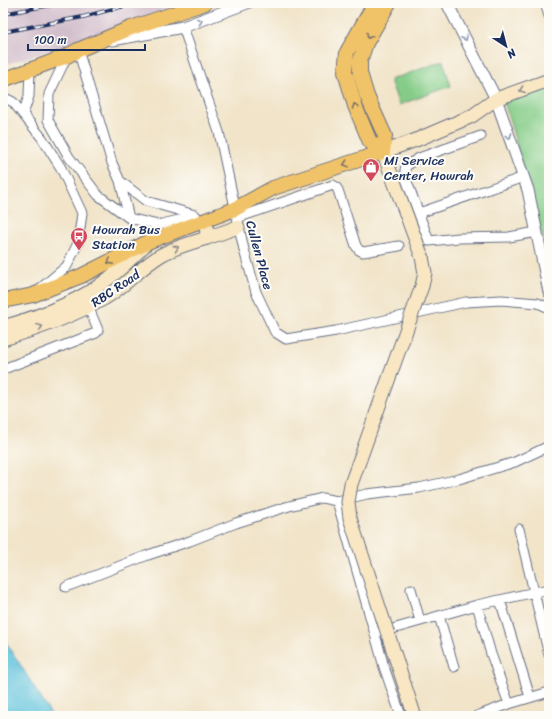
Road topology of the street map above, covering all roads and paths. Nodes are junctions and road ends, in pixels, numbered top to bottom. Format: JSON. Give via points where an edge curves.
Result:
{"nodes":[{"id":1,"x":205,"y":3,"type":"edge"},
{"id":2,"x":247,"y":3,"type":"edge"},
{"id":3,"x":375,"y":3,"type":"edge"},
{"id":4,"x":389,"y":3,"type":"edge"},
{"id":5,"x":448,"y":3,"type":"edge"},
{"id":6,"x":545,"y":3,"type":"edge"},
{"id":7,"x":549,"y":16,"type":"edge"},
{"id":8,"x":183,"y":28,"type":"junction"},
{"id":9,"x":94,"y":43,"type":"junction"},
{"id":10,"x":72,"y":53,"type":"junction"},
{"id":11,"x":30,"y":69,"type":"junction"},
{"id":12,"x":3,"y":80,"type":"edge"},
{"id":13,"x":549,"y":80,"type":"edge"},
{"id":14,"x":3,"y":97,"type":"edge"},
{"id":15,"x":496,"y":100,"type":"junction"},
{"id":16,"x":23,"y":114,"type":"junction"},
{"id":17,"x":481,"y":136,"type":"dead end"},
{"id":18,"x":383,"y":152,"type":"junction"},
{"id":19,"x":524,"y":177,"type":"junction"},
{"id":20,"x":120,"y":181,"type":"junction"},
{"id":21,"x":419,"y":213,"type":"junction"},
{"id":22,"x":129,"y":218,"type":"junction"},
{"id":23,"x":201,"y":218,"type":"junction"},
{"id":24,"x":237,"y":218,"type":"junction"},
{"id":25,"x":537,"y":232,"type":"junction"},
{"id":26,"x":207,"y":238,"type":"junction"},
{"id":27,"x":150,"y":241,"type":"junction"},
{"id":28,"x":399,"y":246,"type":"dead end"},
{"id":29,"x":545,"y":256,"type":"edge"},
{"id":30,"x":549,"y":292,"type":"edge"},
{"id":31,"x":33,"y":294,"type":"junction"},
{"id":32,"x":3,"y":301,"type":"edge"},
{"id":33,"x":88,"y":306,"type":"junction"},
{"id":34,"x":549,"y":308,"type":"edge"},
{"id":35,"x":3,"y":327,"type":"edge"},
{"id":36,"x":3,"y":339,"type":"edge"},
{"id":37,"x":3,"y":368,"type":"edge"},
{"id":38,"x":549,"y":446,"type":"edge"},
{"id":39,"x":338,"y":501,"type":"junction"},
{"id":40,"x":520,"y":529,"type":"dead end"},
{"id":41,"x":66,"y":587,"type":"dead end"},
{"id":42,"x":411,"y":589,"type":"dead end"},
{"id":43,"x":549,"y":589,"type":"edge"},
{"id":44,"x":534,"y":592,"type":"junction"},
{"id":45,"x":500,"y":600,"type":"junction"},
{"id":46,"x":477,"y":605,"type":"junction"},
{"id":47,"x":439,"y":616,"type":"junction"},
{"id":48,"x":420,"y":621,"type":"junction"},
{"id":49,"x":375,"y":634,"type":"junction"},
{"id":50,"x":549,"y":655,"type":"edge"},
{"id":51,"x":454,"y":667,"type":"dead end"},
{"id":52,"x":549,"y":692,"type":"edge"},
{"id":53,"x":530,"y":697,"type":"junction"},
{"id":54,"x":509,"y":704,"type":"junction"},
{"id":55,"x":414,"y":715,"type":"edge"},
{"id":56,"x":401,"y":716,"type":"edge"},
{"id":57,"x":478,"y":716,"type":"edge"}],
"edges":[{"from":1,"to":9,"type":"main road"},
{"from":8,"to":2,"type":"street","one_way":true},
{"from":18,"to":3,"type":"main road","one_way":true,"via":[[370,142],[354,106],[345,72],[347,52]]},
{"from":4,"to":18,"type":"main road","one_way":true,"via":[[366,43],[360,62],[360,73],[367,96],[385,136]]},
{"from":5,"to":15,"type":"street","one_way":true},
{"from":6,"to":7,"type":"street"},
{"from":8,"to":9,"type":"street"},
{"from":8,"to":24,"type":"street","name":"Cullen Place","via":[[219,132]]},
{"from":9,"to":10,"type":"main road"},
{"from":10,"to":11,"type":"main road"},
{"from":10,"to":20,"type":"street"},
{"from":10,"to":22,"type":"street","via":[[49,94],[48,120],[69,157],[98,195]]},
{"from":11,"to":12,"type":"main road"},
{"from":11,"to":16,"type":"street","via":[[29,96]]},
{"from":13,"to":15,"type":"main road","one_way":true},
{"from":14,"to":16,"type":"street","via":[[13,102]]},
{"from":15,"to":18,"type":"main road","via":[[472,116]]},
{"from":15,"to":19,"type":"street","one_way":true},
{"from":16,"to":31,"type":"street","via":[[61,168],[82,213],[78,243],[67,266]]},
{"from":17,"to":21,"type":"street","via":[[419,158],[406,166],[406,179]]},
{"from":18,"to":24,"type":"main road","one_way":true,"via":[[273,188]]},
{"from":18,"to":55,"type":"main road","bridge":true,"via":[[422,257],[425,273],[351,484],[348,502],[350,518]]},
{"from":19,"to":21,"type":"street"},
{"from":19,"to":25,"type":"street"},
{"from":20,"to":22,"type":"street"},
{"from":20,"to":23,"type":"street","via":[[146,201]]},
{"from":21,"to":25,"type":"street","via":[[429,241],[509,237]]},
{"from":22,"to":23,"type":"street","via":[[158,225]]},
{"from":23,"to":24,"type":"main road"},
{"from":23,"to":26,"type":"main road"},
{"from":23,"to":27,"type":"main road"},
{"from":24,"to":26,"type":"main road","name":"RBC Road"},
{"from":24,"to":28,"type":"street","via":[[333,185],[338,190],[359,250],[363,252]]},
{"from":24,"to":34,"type":"street","name":"Cullen Place","via":[[256,292],[275,332],[286,339],[466,302],[501,300],[538,303]]},
{"from":25,"to":29,"type":"street"},
{"from":33,"to":26,"type":"main road","name":"RBC Road","one_way":true,"via":[[120,288],[160,256]]},
{"from":27,"to":31,"type":"main road","one_way":true,"via":[[81,276]]},
{"from":27,"to":35,"type":"main road","name":"RBC Road","via":[[108,280],[85,294],[24,321]]},
{"from":29,"to":30,"type":"street"},
{"from":31,"to":32,"type":"main road"},
{"from":36,"to":33,"type":"main road","name":"RBC Road","one_way":true,"via":[[37,329]]},
{"from":33,"to":37,"type":"street","via":[[98,330],[96,333]]},
{"from":38,"to":39,"type":"street","via":[[515,462],[459,479]]},
{"from":39,"to":41,"type":"street","via":[[322,498],[289,506],[236,523]]},
{"from":39,"to":49,"type":"street"},
{"from":40,"to":44,"type":"street"},
{"from":42,"to":48,"type":"street"},
{"from":43,"to":44,"type":"street"},
{"from":44,"to":45,"type":"street"},
{"from":44,"to":50,"type":"street"},
{"from":45,"to":46,"type":"street"},
{"from":45,"to":53,"type":"street"},
{"from":46,"to":47,"type":"street"},
{"from":46,"to":54,"type":"street"},
{"from":47,"to":48,"type":"street"},
{"from":47,"to":51,"type":"street"},
{"from":48,"to":49,"type":"street"},
{"from":49,"to":56,"type":"street"},
{"from":52,"to":53,"type":"street"},
{"from":53,"to":54,"type":"street"},
{"from":54,"to":57,"type":"street"}]}
